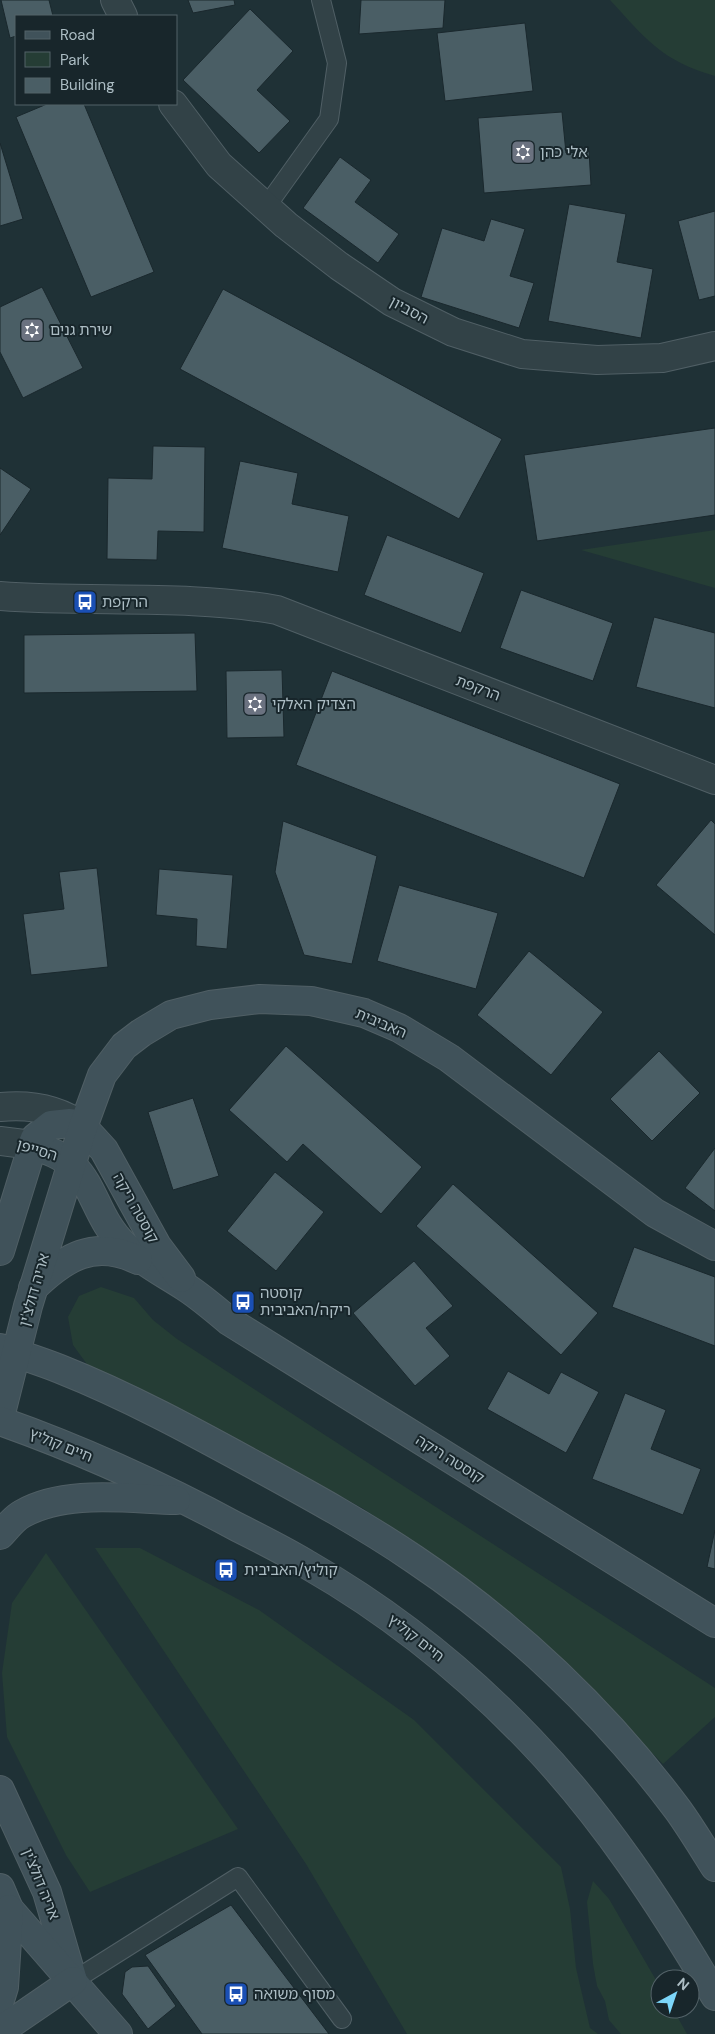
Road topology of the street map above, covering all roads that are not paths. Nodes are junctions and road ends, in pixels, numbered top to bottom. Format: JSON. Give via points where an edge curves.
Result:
{"nodes":[{"id":1,"x":116,"y":0,"type":"edge"},
{"id":2,"x":321,"y":0,"type":"edge"},
{"id":3,"x":123,"y":15,"type":"edge"},
{"id":4,"x":174,"y":105,"type":"edge"},
{"id":5,"x":266,"y":207,"type":"junction"},
{"id":6,"x":715,"y":346,"type":"edge"},
{"id":7,"x":0,"y":596,"type":"edge"},
{"id":8,"x":715,"y":780,"type":"edge"},
{"id":9,"x":0,"y":1107,"type":"edge"},
{"id":10,"x":83,"y":1127,"type":"junction"},
{"id":11,"x":0,"y":1141,"type":"edge"},
{"id":12,"x":32,"y":1145,"type":"junction"},
{"id":13,"x":72,"y":1164,"type":"junction"},
{"id":14,"x":715,"y":1246,"type":"edge"},
{"id":15,"x":0,"y":1251,"type":"edge"},
{"id":16,"x":152,"y":1267,"type":"junction"},
{"id":17,"x":34,"y":1288,"type":"junction"},
{"id":18,"x":189,"y":1289,"type":"junction"},
{"id":19,"x":8,"y":1351,"type":"edge"},
{"id":20,"x":0,"y":1417,"type":"edge"},
{"id":21,"x":0,"y":1421,"type":"edge"},
{"id":22,"x":187,"y":1500,"type":"junction"},
{"id":23,"x":0,"y":1535,"type":"edge"},
{"id":24,"x":715,"y":1622,"type":"edge"},
{"id":25,"x":0,"y":1790,"type":"edge"},
{"id":26,"x":715,"y":1867,"type":"edge"},
{"id":27,"x":4,"y":1899,"type":"edge"},
{"id":28,"x":74,"y":1981,"type":"junction"},
{"id":29,"x":715,"y":1996,"type":"edge"},
{"id":30,"x":0,"y":2000,"type":"edge"},
{"id":31,"x":342,"y":2019,"type":"dead end"},
{"id":32,"x":0,"y":2031,"type":"edge"},
{"id":33,"x":118,"y":2034,"type":"edge"}],
"edges":[{"from":1,"to":3,"type":"street"},
{"from":2,"to":5,"type":"lane","via":[[337,63],[329,118]]},
{"from":4,"to":5,"type":"street","name":"הסביון","via":[[219,165]]},
{"from":5,"to":6,"type":"street","name":"הסביון","via":[[338,266],[392,302],[452,332],[522,354],[597,360],[662,358]]},
{"from":7,"to":8,"type":"street","name":"הרקפת","via":[[50,600],[210,601],[277,610]]},
{"from":9,"to":10,"type":"street","via":[[52,1110]]},
{"from":10,"to":12,"type":"street","via":[[56,1123],[40,1133]]},
{"from":10,"to":13,"type":"street","name":"האביבית"},
{"from":10,"to":14,"type":"street","name":"האביבית","via":[[110,1063],[140,1033],[171,1016],[210,1005],[260,999],[311,1002],[364,1013],[398,1028],[449,1058],[655,1213]]},
{"from":10,"to":18,"type":"street","name":"קוסטה ריקה","via":[[104,1150],[157,1246]]},
{"from":11,"to":12,"type":"street","name":"הסייפן"},
{"from":12,"to":13,"type":"street","name":"הסייפן","via":[[55,1153]]},
{"from":12,"to":15,"type":"street"},
{"from":13,"to":16,"type":"street","name":"קוסטה ריקה","via":[[112,1234]]},
{"from":13,"to":17,"type":"street","name":"אריה דולצ'ין"},
{"from":16,"to":17,"type":"street","via":[[128,1255],[106,1251],[88,1253],[59,1265]]},
{"from":16,"to":18,"type":"street","name":"קוסטה ריקה"},
{"from":17,"to":19,"type":"street","name":"אריה דולצ'ין"},
{"from":18,"to":24,"type":"street","name":"קוסטה ריקה","via":[[245,1331]]},
{"from":19,"to":20,"type":"street","name":"אריה דולצ'ין"},
{"from":19,"to":26,"type":"street","via":[[60,1368],[234,1453],[342,1513],[415,1559],[529,1647],[576,1691],[678,1810]]},
{"from":21,"to":22,"type":"street","name":"חיים קוליץ","via":[[100,1460]]},
{"from":22,"to":23,"type":"street","via":[[60,1500],[22,1514]]},
{"from":22,"to":29,"type":"street","name":"חיים קוליץ","via":[[308,1565],[383,1612],[492,1702],[531,1741],[619,1847]]},
{"from":25,"to":28,"type":"street","name":"אריה דולצ'ין","via":[[47,1892]]},
{"from":27,"to":28,"type":"street","name":"אריה דולצ'ין"},
{"from":27,"to":30,"type":"street","via":[[4,1987]]},
{"from":28,"to":31,"type":"lane","via":[[238,1877]]},
{"from":28,"to":32,"type":"street"},
{"from":28,"to":33,"type":"street","name":"אריה דולצ'ין"}]}
